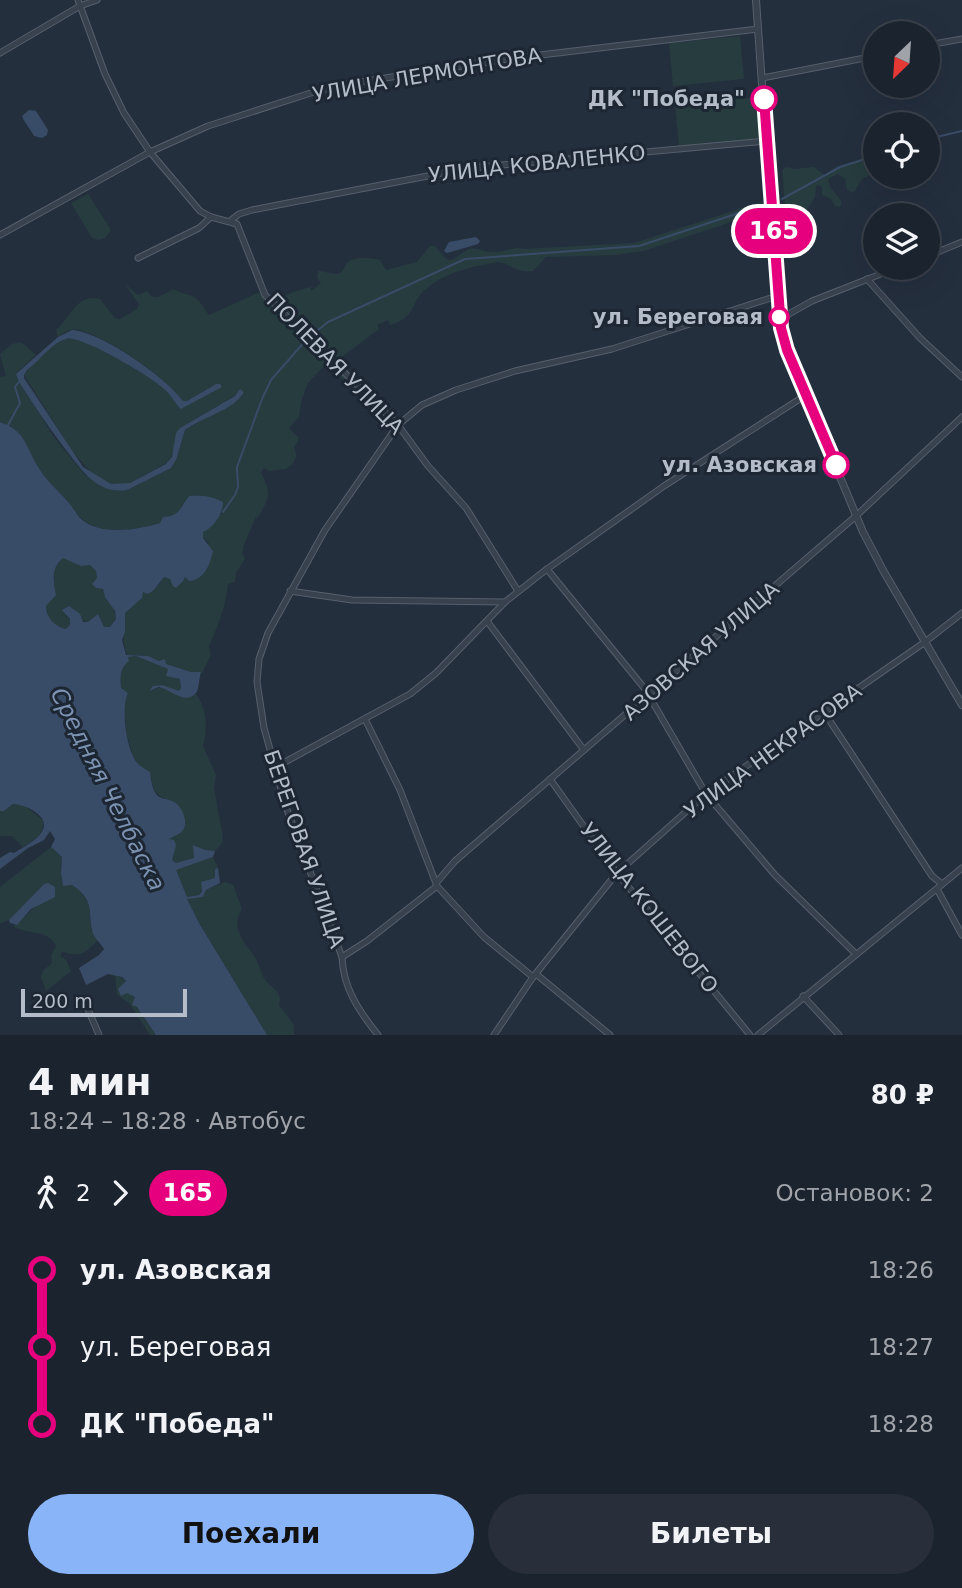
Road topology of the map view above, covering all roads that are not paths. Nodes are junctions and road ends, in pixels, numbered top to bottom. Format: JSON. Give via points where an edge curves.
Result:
{"nodes":[{"id":1,"x":97,"y":0,"type":"edge"},
{"id":2,"x":756,"y":0,"type":"edge"},
{"id":3,"x":79,"y":3,"type":"edge"},
{"id":4,"x":758,"y":29,"type":"junction"},
{"id":5,"x":962,"y":38,"type":"edge"},
{"id":6,"x":940,"y":43,"type":"edge"},
{"id":7,"x":0,"y":53,"type":"edge"},
{"id":8,"x":863,"y":58,"type":"edge"},
{"id":9,"x":762,"y":78,"type":"junction"},
{"id":10,"x":767,"y":141,"type":"junction"},
{"id":11,"x":150,"y":152,"type":"junction"},
{"id":12,"x":211,"y":217,"type":"junction"},
{"id":13,"x":230,"y":220,"type":"junction"},
{"id":14,"x":0,"y":235,"type":"edge"},
{"id":15,"x":962,"y":242,"type":"edge"},
{"id":16,"x":940,"y":251,"type":"edge"},
{"id":17,"x":138,"y":258,"type":"dead end"},
{"id":18,"x":864,"y":280,"type":"edge"},
{"id":19,"x":868,"y":280,"type":"edge"},
{"id":20,"x":777,"y":296,"type":"junction"},
{"id":21,"x":780,"y":319,"type":"junction"},
{"id":22,"x":962,"y":377,"type":"edge"},
{"id":23,"x":806,"y":395,"type":"junction"},
{"id":24,"x":962,"y":417,"type":"edge"},
{"id":25,"x":398,"y":425,"type":"junction"},
{"id":26,"x":856,"y":516,"type":"junction"},
{"id":27,"x":547,"y":569,"type":"junction"},
{"id":28,"x":518,"y":590,"type":"junction"},
{"id":29,"x":290,"y":591,"type":"junction"},
{"id":30,"x":505,"y":602,"type":"junction"},
{"id":31,"x":962,"y":613,"type":"edge"},
{"id":32,"x":487,"y":621,"type":"junction"},
{"id":33,"x":925,"y":642,"type":"junction"},
{"id":34,"x":648,"y":697,"type":"junction"},
{"id":35,"x":962,"y":705,"type":"edge"},
{"id":36,"x":824,"y":712,"type":"junction"},
{"id":37,"x":365,"y":719,"type":"junction"},
{"id":38,"x":584,"y":750,"type":"junction"},
{"id":39,"x":274,"y":768,"type":"junction"},
{"id":40,"x":550,"y":779,"type":"junction"},
{"id":41,"x":706,"y":794,"type":"junction"},
{"id":42,"x":962,"y":868,"type":"edge"},
{"id":43,"x":617,"y":873,"type":"junction"},
{"id":44,"x":437,"y":884,"type":"junction"},
{"id":45,"x":939,"y":886,"type":"junction"},
{"id":46,"x":962,"y":935,"type":"edge"},
{"id":47,"x":856,"y":954,"type":"junction"},
{"id":48,"x":342,"y":957,"type":"junction"},
{"id":49,"x":534,"y":975,"type":"junction"},
{"id":50,"x":803,"y":996,"type":"junction"},
{"id":51,"x":83,"y":1000,"type":"dead end"},
{"id":52,"x":99,"y":1035,"type":"edge"},
{"id":53,"x":378,"y":1035,"type":"edge"},
{"id":54,"x":494,"y":1035,"type":"edge"},
{"id":55,"x":610,"y":1035,"type":"edge"},
{"id":56,"x":750,"y":1035,"type":"edge"},
{"id":57,"x":758,"y":1035,"type":"edge"},
{"id":58,"x":839,"y":1035,"type":"edge"}],
"edges":[{"from":1,"to":3,"type":"street"},
{"from":2,"to":4,"type":"street"},
{"from":3,"to":7,"type":"street"},
{"from":3,"to":11,"type":"street","via":[[114,95]]},
{"from":4,"to":9,"type":"street"},
{"from":4,"to":11,"type":"street","name":"УЛИЦА ЛЕРМОНТОВА","via":[[507,59],[347,84],[208,126]]},
{"from":5,"to":6,"type":"street"},
{"from":8,"to":9,"type":"street"},
{"from":9,"to":10,"type":"street"},
{"from":10,"to":13,"type":"street","name":"УЛИЦА КОВАЛЕНКО","via":[[468,168],[253,210]]},
{"from":10,"to":20,"type":"street"},
{"from":11,"to":12,"type":"street","via":[[197,208]]},
{"from":11,"to":14,"type":"street","name":"УЛИЦА ЛЕРМОНТОВА"},
{"from":12,"to":13,"type":"street"},
{"from":12,"to":17,"type":"street","via":[[200,229]]},
{"from":13,"to":25,"type":"street","name":"ПОЛЕВАЯ УЛИЦА","via":[[237,224],[271,302]]},
{"from":15,"to":16,"type":"street"},
{"from":18,"to":21,"type":"street"},
{"from":19,"to":22,"type":"street"},
{"from":20,"to":21,"type":"street"},
{"from":20,"to":25,"type":"street","name":"БЕРЕГОВАЯ УЛИЦА","via":[[612,349],[476,383],[422,405]]},
{"from":21,"to":23,"type":"street"},
{"from":23,"to":26,"type":"street"},
{"from":23,"to":27,"type":"street","via":[[664,486]]},
{"from":24,"to":26,"type":"street","name":"АЗОВСКАЯ УЛИЦА"},
{"from":25,"to":28,"type":"street","name":"ПОЛЕВАЯ УЛИЦА","via":[[466,508]]},
{"from":25,"to":29,"type":"street","name":"БЕРЕГОВАЯ УЛИЦА","via":[[325,530]]},
{"from":26,"to":33,"type":"street"},
{"from":26,"to":34,"type":"street","name":"АЗОВСКАЯ УЛИЦА"},
{"from":27,"to":28,"type":"street"},
{"from":27,"to":34,"type":"street"},
{"from":28,"to":30,"type":"street"},
{"from":29,"to":30,"type":"street","via":[[352,600]]},
{"from":29,"to":39,"type":"street","name":"БЕРЕГОВАЯ УЛИЦА","via":[[263,644],[257,671]]},
{"from":30,"to":32,"type":"street"},
{"from":31,"to":33,"type":"street","name":"УЛИЦА НЕКРАСОВА"},
{"from":32,"to":37,"type":"street","via":[[422,685]]},
{"from":32,"to":38,"type":"street"},
{"from":33,"to":35,"type":"street"},
{"from":33,"to":36,"type":"street","name":"УЛИЦА НЕКРАСОВА"},
{"from":34,"to":38,"type":"street","name":"АЗОВСКАЯ УЛИЦА"},
{"from":34,"to":41,"type":"street"},
{"from":36,"to":41,"type":"street","name":"УЛИЦА НЕКРАСОВА"},
{"from":36,"to":45,"type":"street"},
{"from":37,"to":39,"type":"street"},
{"from":37,"to":44,"type":"street","via":[[400,790]]},
{"from":38,"to":40,"type":"street","name":"АЗОВСКАЯ УЛИЦА"},
{"from":39,"to":48,"type":"street","name":"БЕРЕГОВАЯ УЛИЦА"},
{"from":40,"to":43,"type":"street","name":"УЛИЦА КОШЕВОГО"},
{"from":40,"to":44,"type":"street","name":"АЗОВСКАЯ УЛИЦА","via":[[454,862]]},
{"from":41,"to":43,"type":"street","name":"УЛИЦА НЕКРАСОВА"},
{"from":41,"to":47,"type":"street","via":[[775,875]]},
{"from":42,"to":45,"type":"street"},
{"from":43,"to":49,"type":"street","name":"УЛИЦА НЕКРАСОВА"},
{"from":43,"to":56,"type":"street","name":"УЛИЦА КОШЕВОГО"},
{"from":44,"to":48,"type":"street","name":"АЗОВСКАЯ УЛИЦА"},
{"from":44,"to":49,"type":"street","via":[[491,944]]},
{"from":45,"to":46,"type":"street"},
{"from":45,"to":47,"type":"street"},
{"from":47,"to":50,"type":"street"},
{"from":48,"to":53,"type":"street","name":"БЕРЕГОВАЯ УЛИЦА","via":[[348,989]]},
{"from":49,"to":54,"type":"street","name":"УЛИЦА НЕКРАСОВА"},
{"from":49,"to":55,"type":"street"},
{"from":50,"to":57,"type":"street"},
{"from":50,"to":58,"type":"street"},
{"from":51,"to":52,"type":"street"}]}
